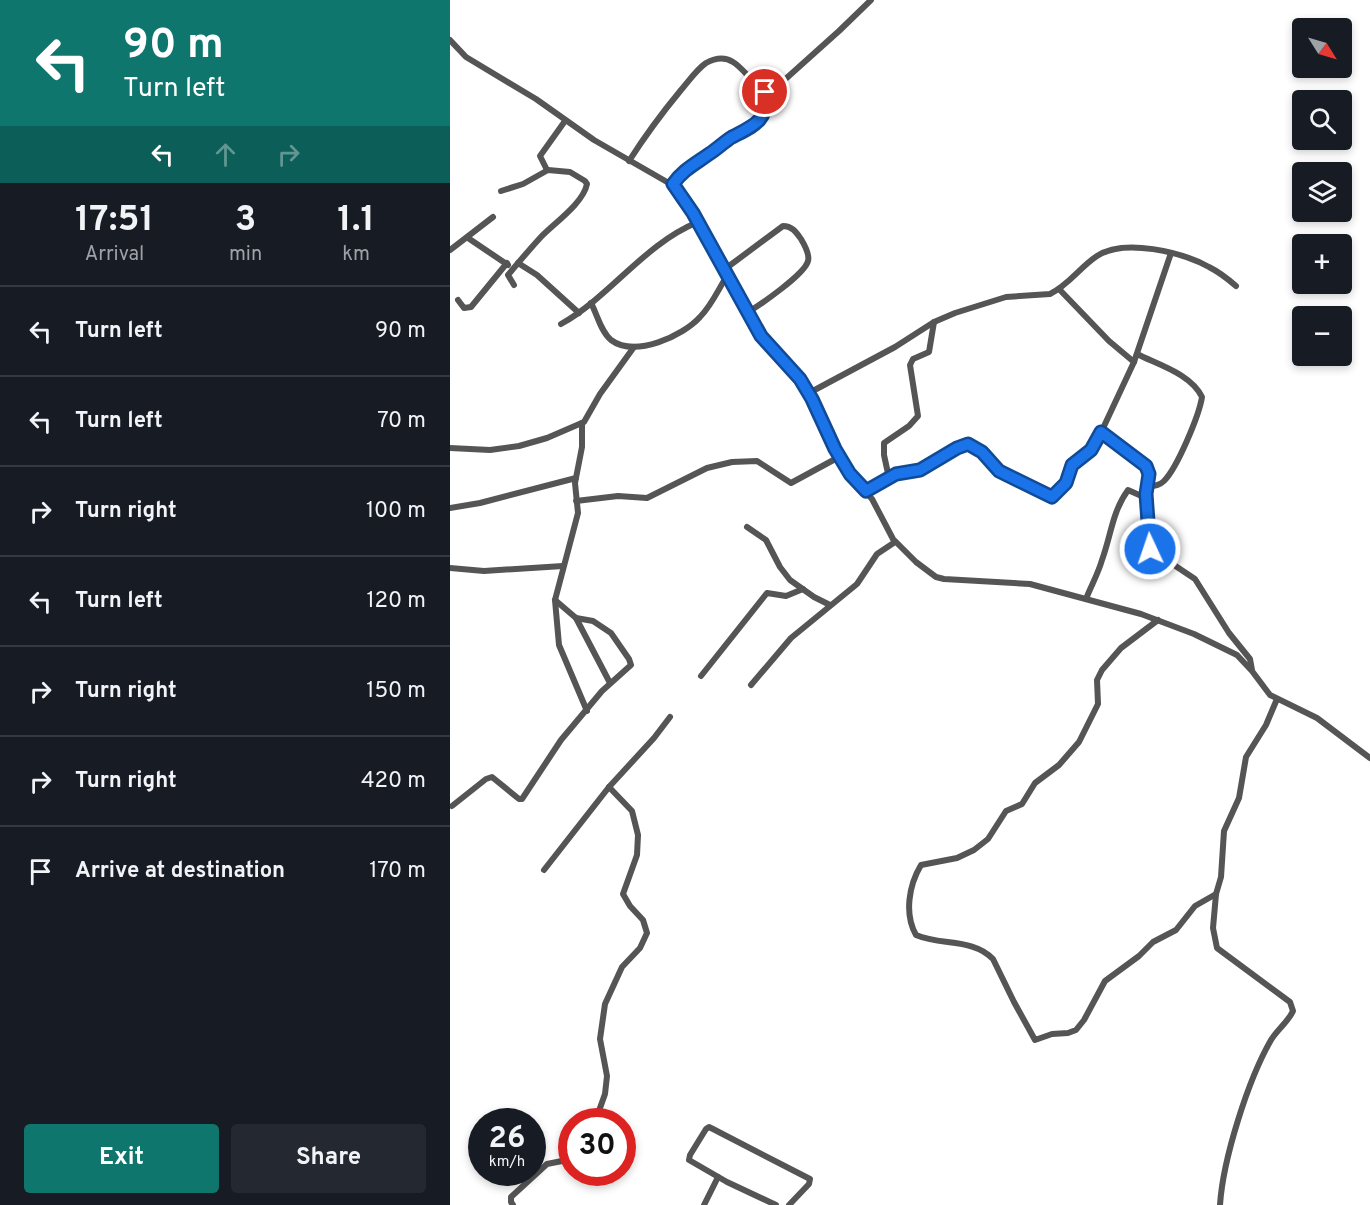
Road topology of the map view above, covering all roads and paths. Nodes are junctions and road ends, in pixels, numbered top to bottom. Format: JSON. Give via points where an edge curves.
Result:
{"nodes":[{"id":1,"x":871,"y":0,"type":"edge"},
{"id":2,"x":450,"y":40,"type":"edge"},
{"id":3,"x":768,"y":93,"type":"junction"},
{"id":4,"x":565,"y":121,"type":"junction"},
{"id":5,"x":629,"y":161,"type":"junction"},
{"id":6,"x":547,"y":170,"type":"junction"},
{"id":7,"x":673,"y":184,"type":"junction"},
{"id":8,"x":501,"y":190,"type":"dead end"},
{"id":9,"x":493,"y":217,"type":"dead end"},
{"id":10,"x":698,"y":222,"type":"junction"},
{"id":11,"x":468,"y":238,"type":"junction"},
{"id":12,"x":450,"y":250,"type":"edge"},
{"id":13,"x":1171,"y":254,"type":"junction"},
{"id":14,"x":507,"y":263,"type":"junction"},
{"id":15,"x":516,"y":266,"type":"junction"},
{"id":16,"x":727,"y":272,"type":"junction"},
{"id":17,"x":514,"y":285,"type":"dead end"},
{"id":18,"x":1236,"y":286,"type":"dead end"},
{"id":19,"x":1059,"y":289,"type":"junction"},
{"id":20,"x":458,"y":300,"type":"dead end"},
{"id":21,"x":591,"y":303,"type":"junction"},
{"id":22,"x":748,"y":312,"type":"junction"},
{"id":23,"x":579,"y":313,"type":"junction"},
{"id":24,"x":934,"y":322,"type":"junction"},
{"id":25,"x":561,"y":324,"type":"dead end"},
{"id":26,"x":634,"y":347,"type":"junction"},
{"id":27,"x":1137,"y":354,"type":"junction"},
{"id":28,"x":1134,"y":362,"type":"junction"},
{"id":29,"x":809,"y":393,"type":"junction"},
{"id":30,"x":582,"y":423,"type":"junction"},
{"id":31,"x":1101,"y":432,"type":"junction"},
{"id":32,"x":450,"y":448,"type":"edge"},
{"id":33,"x":839,"y":457,"type":"junction"},
{"id":34,"x":576,"y":477,"type":"junction"},
{"id":35,"x":889,"y":478,"type":"junction"},
{"id":36,"x":1146,"y":487,"type":"junction"},
{"id":37,"x":866,"y":491,"type":"junction"},
{"id":38,"x":1146,"y":498,"type":"junction"},
{"id":39,"x":576,"y":501,"type":"junction"},
{"id":40,"x":450,"y":508,"type":"edge"},
{"id":41,"x":747,"y":527,"type":"dead end"},
{"id":42,"x":895,"y":542,"type":"junction"},
{"id":43,"x":563,"y":566,"type":"junction"},
{"id":44,"x":450,"y":568,"type":"edge"},
{"id":45,"x":803,"y":590,"type":"junction"},
{"id":46,"x":1086,"y":599,"type":"junction"},
{"id":47,"x":555,"y":600,"type":"junction"},
{"id":48,"x":830,"y":605,"type":"junction"},
{"id":49,"x":576,"y":618,"type":"junction"},
{"id":50,"x":1158,"y":620,"type":"junction"},
{"id":51,"x":1252,"y":671,"type":"junction"},
{"id":52,"x":701,"y":676,"type":"dead end"},
{"id":53,"x":610,"y":683,"type":"junction"},
{"id":54,"x":751,"y":685,"type":"dead end"},
{"id":55,"x":1276,"y":699,"type":"junction"},
{"id":56,"x":587,"y":711,"type":"junction"},
{"id":57,"x":670,"y":717,"type":"dead end"},
{"id":58,"x":1370,"y":759,"type":"edge"},
{"id":59,"x":609,"y":787,"type":"junction"},
{"id":60,"x":452,"y":806,"type":"dead end"},
{"id":61,"x":544,"y":870,"type":"dead end"},
{"id":62,"x":1216,"y":894,"type":"junction"},
{"id":63,"x":600,"y":1108,"type":"edge"},
{"id":64,"x":558,"y":1162,"type":"edge"},
{"id":65,"x":718,"y":1177,"type":"junction"},
{"id":66,"x":513,"y":1205,"type":"edge"},
{"id":67,"x":704,"y":1205,"type":"edge"},
{"id":68,"x":776,"y":1205,"type":"edge"},
{"id":69,"x":789,"y":1205,"type":"edge"},
{"id":70,"x":1220,"y":1205,"type":"edge"}],
"edges":[{"from":1,"to":3,"type":"street"},
{"from":2,"to":4,"type":"street","via":[[466,57]]},
{"from":3,"to":5,"type":"street","via":[[730,60],[718,58],[709,62],[696,72]]},
{"from":3,"to":7,"type":"street","via":[[765,112],[755,126],[731,137],[686,169]]},
{"from":4,"to":5,"type":"street"},
{"from":4,"to":6,"type":"street","via":[[540,156]]},
{"from":5,"to":7,"type":"street"},
{"from":6,"to":8,"type":"street","via":[[523,184]]},
{"from":6,"to":15,"type":"street","via":[[570,172],[585,181],[587,187]]},
{"from":7,"to":10,"type":"street"},
{"from":9,"to":11,"type":"street"},
{"from":10,"to":16,"type":"street"},
{"from":10,"to":21,"type":"street","via":[[665,239]]},
{"from":11,"to":12,"type":"street"},
{"from":11,"to":14,"type":"street"},
{"from":13,"to":18,"type":"street","via":[[1209,266]]},
{"from":13,"to":19,"type":"street","via":[[1141,248],[1108,249],[1078,269]]},
{"from":13,"to":27,"type":"street"},
{"from":14,"to":15,"type":"street"},
{"from":14,"to":20,"type":"street","via":[[471,308],[465,308]]},
{"from":15,"to":17,"type":"street","via":[[508,277]]},
{"from":15,"to":23,"type":"street","via":[[541,278]]},
{"from":16,"to":22,"type":"street"},
{"from":16,"to":22,"type":"street","via":[[783,226],[790,227],[804,246],[806,265]]},
{"from":16,"to":26,"type":"street","via":[[696,321],[670,338]]},
{"from":19,"to":24,"type":"street","via":[[1050,294],[993,300]]},
{"from":19,"to":28,"type":"street"},
{"from":21,"to":23,"type":"street"},
{"from":21,"to":26,"type":"street","via":[[609,338]]},
{"from":22,"to":29,"type":"street","via":[[761,336]]},
{"from":23,"to":25,"type":"street"},
{"from":24,"to":29,"type":"street"},
{"from":24,"to":35,"type":"street","via":[[929,352],[913,359],[910,365],[917,419],[884,443]]},
{"from":26,"to":30,"type":"street"},
{"from":27,"to":28,"type":"street"},
{"from":27,"to":36,"type":"street","via":[[1185,378],[1202,397],[1171,472],[1159,485]]},
{"from":28,"to":31,"type":"street"},
{"from":29,"to":33,"type":"street"},
{"from":30,"to":32,"type":"street","via":[[519,446],[490,450]]},
{"from":30,"to":34,"type":"street"},
{"from":31,"to":35,"type":"street","via":[[1091,450],[1072,465],[1066,483],[1052,497],[999,471],[982,452],[968,444],[920,470]]},
{"from":31,"to":36,"type":"street","via":[[1146,466]]},
{"from":33,"to":37,"type":"street"},
{"from":33,"to":39,"type":"street","via":[[791,483],[758,462],[732,462],[707,468],[645,499],[618,496]]},
{"from":34,"to":39,"type":"street"},
{"from":34,"to":40,"type":"street"},
{"from":35,"to":37,"type":"street"},
{"from":36,"to":38,"type":"street"},
{"from":37,"to":42,"type":"street"},
{"from":38,"to":46,"type":"street","via":[[1129,490],[1120,503]]},
{"from":38,"to":51,"type":"street","via":[[1150,549],[1195,579],[1228,633],[1250,659]]},
{"from":39,"to":43,"type":"street","via":[[577,518]]},
{"from":41,"to":45,"type":"street","via":[[765,539],[786,574]]},
{"from":42,"to":46,"type":"street","via":[[941,579],[1030,584]]},
{"from":42,"to":48,"type":"street","via":[[879,552],[860,581]]},
{"from":43,"to":44,"type":"street","via":[[484,571]]},
{"from":43,"to":47,"type":"street"},
{"from":45,"to":48,"type":"street"},
{"from":45,"to":52,"type":"street","via":[[786,596],[767,593]]},
{"from":46,"to":50,"type":"street"},
{"from":47,"to":49,"type":"street"},
{"from":47,"to":56,"type":"street","via":[[559,645]]},
{"from":48,"to":54,"type":"street","via":[[791,638]]},
{"from":49,"to":53,"type":"street"},
{"from":49,"to":53,"type":"street","via":[[602,626],[629,659],[629,668]]},
{"from":50,"to":51,"type":"street","via":[[1227,649]]},
{"from":50,"to":62,"type":"street","via":[[1121,648],[1102,670],[1097,680],[1099,702],[1079,742],[1059,765],[1035,783],[1022,804],[1006,811],[988,839],[974,850],[957,858],[921,865],[910,893],[913,930],[924,938],[970,946],[988,954],[1036,1040],[1076,1030],[1105,981],[1154,941],[1176,930],[1196,906]]},
{"from":51,"to":55,"type":"street"},
{"from":53,"to":56,"type":"street"},
{"from":55,"to":58,"type":"street","via":[[1317,718]]},
{"from":55,"to":62,"type":"street","via":[[1245,760],[1239,798],[1224,831]]},
{"from":56,"to":60,"type":"street","via":[[556,747],[522,799],[492,777]]},
{"from":57,"to":59,"type":"street"},
{"from":59,"to":61,"type":"street"},
{"from":59,"to":63,"type":"street","via":[[634,814],[638,847],[623,894],[643,920],[647,933],[640,948],[622,967],[605,1004],[600,1039],[607,1076]]},
{"from":62,"to":70,"type":"street","via":[[1216,947],[1294,1008],[1272,1039],[1257,1072],[1233,1141]]},
{"from":64,"to":66,"type":"street","via":[[548,1164],[512,1197]]},
{"from":65,"to":67,"type":"street"},
{"from":65,"to":68,"type":"street"},
{"from":65,"to":69,"type":"street","via":[[689,1159],[708,1127],[810,1179]]}]}
